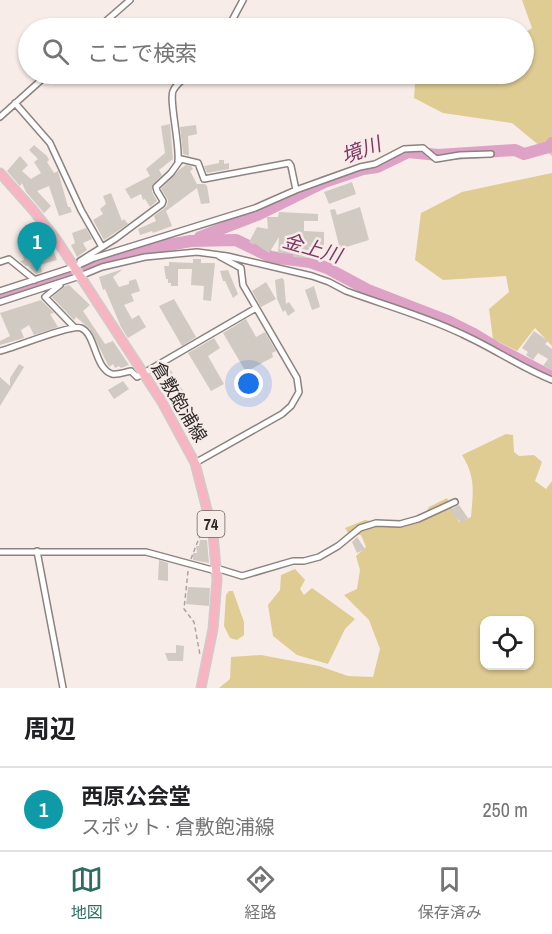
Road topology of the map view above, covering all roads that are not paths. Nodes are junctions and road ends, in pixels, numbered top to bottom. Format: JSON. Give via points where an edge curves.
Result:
{"nodes":[{"id":1,"x":130,"y":0,"type":"edge"},
{"id":2,"x":243,"y":0,"type":"edge"},
{"id":3,"x":109,"y":18,"type":"edge"},
{"id":4,"x":233,"y":18,"type":"edge"},
{"id":5,"x":37,"y":84,"type":"edge"},
{"id":6,"x":180,"y":84,"type":"edge"},
{"id":7,"x":15,"y":103,"type":"junction"},
{"id":8,"x":0,"y":117,"type":"edge"},
{"id":9,"x":491,"y":154,"type":"dead end"},
{"id":10,"x":178,"y":161,"type":"junction"},
{"id":11,"x":0,"y":173,"type":"edge"},
{"id":12,"x":296,"y":190,"type":"junction"},
{"id":13,"x":102,"y":247,"type":"junction"},
{"id":14,"x":218,"y":255,"type":"junction"},
{"id":15,"x":0,"y":262,"type":"edge"},
{"id":16,"x":76,"y":266,"type":"junction"},
{"id":17,"x":80,"y":276,"type":"junction"},
{"id":18,"x":35,"y":280,"type":"junction"},
{"id":19,"x":63,"y":282,"type":"junction"},
{"id":20,"x":0,"y":291,"type":"edge"},
{"id":21,"x":0,"y":302,"type":"edge"},
{"id":22,"x":256,"y":308,"type":"junction"},
{"id":23,"x":74,"y":327,"type":"junction"},
{"id":24,"x":0,"y":351,"type":"edge"},
{"id":25,"x":143,"y":374,"type":"junction"},
{"id":26,"x":552,"y":380,"type":"edge"},
{"id":27,"x":195,"y":463,"type":"junction"},
{"id":28,"x":455,"y":502,"type":"dead end"},
{"id":29,"x":37,"y":551,"type":"junction"},
{"id":30,"x":0,"y":552,"type":"edge"},
{"id":31,"x":216,"y":569,"type":"junction"},
{"id":32,"x":63,"y":688,"type":"edge"},
{"id":33,"x":201,"y":688,"type":"edge"}],
"edges":[{"from":1,"to":3,"type":"street"},
{"from":2,"to":4,"type":"street"},
{"from":5,"to":7,"type":"street"},
{"from":6,"to":10,"type":"street","via":[[172,93]]},
{"from":7,"to":8,"type":"street"},
{"from":7,"to":13,"type":"street","via":[[50,143]]},
{"from":9,"to":12,"type":"street","via":[[436,159],[423,148],[404,149],[375,164]]},
{"from":10,"to":12,"type":"street","via":[[198,163],[204,179],[288,163]]},
{"from":10,"to":13,"type":"street","via":[[156,187],[162,204]]},
{"from":11,"to":16,"type":"main road","name":"倉敷飽浦線","number":"74"},
{"from":12,"to":16,"type":"street","via":[[255,208]]},
{"from":13,"to":16,"type":"street"},
{"from":14,"to":17,"type":"street","via":[[197,252],[145,257]]},
{"from":14,"to":22,"type":"street","via":[[241,268],[243,285]]},
{"from":14,"to":26,"type":"street","via":[[329,282],[462,334]]},
{"from":15,"to":18,"type":"street","via":[[9,259]]},
{"from":16,"to":17,"type":"main road","name":"倉敷飽浦線","number":"74"},
{"from":16,"to":18,"type":"street"},
{"from":17,"to":19,"type":"street"},
{"from":17,"to":25,"type":"main road","name":"倉敷飽浦線","number":"74"},
{"from":18,"to":20,"type":"street"},
{"from":19,"to":21,"type":"street"},
{"from":19,"to":23,"type":"street","via":[[45,297]]},
{"from":22,"to":25,"type":"street"},
{"from":22,"to":27,"type":"street","via":[[297,378],[299,392],[286,411]]},
{"from":23,"to":24,"type":"street"},
{"from":23,"to":25,"type":"street","via":[[86,332],[97,357],[110,373],[131,371],[137,377]]},
{"from":25,"to":27,"type":"main road","name":"倉敷飽浦線","number":"74"},
{"from":27,"to":31,"type":"main road","name":"倉敷飽浦線","number":"74","via":[[211,525]]},
{"from":28,"to":31,"type":"street","via":[[400,524],[376,523],[360,528],[319,557],[242,576]]},
{"from":29,"to":30,"type":"street"},
{"from":29,"to":31,"type":"street","via":[[146,552]]},
{"from":29,"to":32,"type":"street"},
{"from":31,"to":33,"type":"main road","name":"倉敷飽浦線","number":"74","via":[[215,610]]}]}
